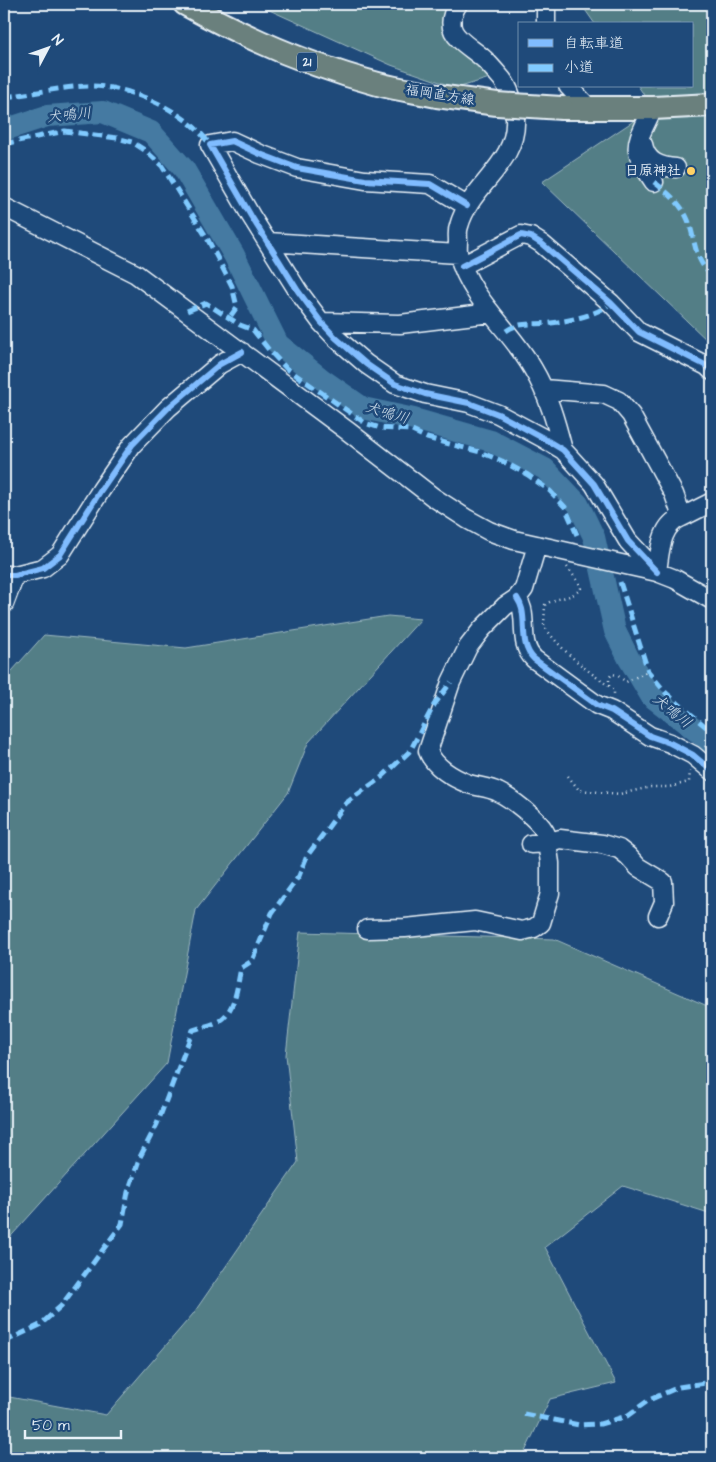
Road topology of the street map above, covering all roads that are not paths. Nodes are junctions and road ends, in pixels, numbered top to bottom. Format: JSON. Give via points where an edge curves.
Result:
{"nodes":[{"id":1,"x":185,"y":4,"type":"edge"},
{"id":2,"x":458,"y":4,"type":"edge"},
{"id":3,"x":544,"y":4,"type":"edge"},
{"id":4,"x":546,"y":22,"type":"edge"},
{"id":5,"x":570,"y":88,"type":"edge"},
{"id":6,"x":712,"y":105,"type":"edge"},
{"id":7,"x":589,"y":108,"type":"junction"},
{"id":8,"x":653,"y":108,"type":"junction"},
{"id":9,"x":641,"y":134,"type":"junction"},
{"id":10,"x":676,"y":168,"type":"dead end"},
{"id":11,"x":654,"y":182,"type":"dead end"},
{"id":12,"x":467,"y":206,"type":"junction"},
{"id":13,"x":4,"y":207,"type":"edge"},
{"id":14,"x":268,"y":242,"type":"junction"},
{"id":15,"x":460,"y":260,"type":"junction"},
{"id":16,"x":491,"y":313,"type":"junction"},
{"id":17,"x":321,"y":322,"type":"junction"},
{"id":18,"x":242,"y":352,"type":"junction"},
{"id":19,"x":712,"y":372,"type":"edge"},
{"id":20,"x":544,"y":389,"type":"junction"},
{"id":21,"x":563,"y":450,"type":"junction"},
{"id":22,"x":712,"y":502,"type":"edge"},
{"id":23,"x":682,"y":517,"type":"junction"},
{"id":24,"x":537,"y":545,"type":"junction"},
{"id":25,"x":657,"y":572,"type":"junction"},
{"id":26,"x":10,"y":575,"type":"edge"},
{"id":27,"x":517,"y":598,"type":"junction"},
{"id":28,"x":712,"y":600,"type":"edge"},
{"id":29,"x":4,"y":604,"type":"edge"},
{"id":30,"x":712,"y":771,"type":"edge"},
{"id":31,"x":539,"y":844,"type":"junction"},
{"id":32,"x":658,"y":916,"type":"dead end"},
{"id":33,"x":368,"y":929,"type":"dead end"}],
"edges":[{"from":1,"to":7,"type":"main road","name":"福岡直方線","number":"21","bridge":true,"via":[[222,25],[306,62],[378,84],[497,104]]},
{"from":2,"to":12,"type":"street","via":[[452,13],[452,30],[460,42],[503,80],[510,93],[515,119],[512,145]]},
{"from":3,"to":4,"type":"street"},
{"from":5,"to":7,"type":"street"},
{"from":6,"to":8,"type":"main road","name":"福岡直方線","number":"21"},
{"from":7,"to":8,"type":"main road","name":"福岡直方線","number":"21"},
{"from":8,"to":9,"type":"street"},
{"from":9,"to":10,"type":"street","via":[[644,150],[650,159],[661,167]]},
{"from":9,"to":11,"type":"street","via":[[636,149]]},
{"from":12,"to":14,"type":"street","via":[[430,184],[365,180],[297,168],[232,141],[210,145]]},
{"from":12,"to":15,"type":"street","via":[[458,227]]},
{"from":13,"to":18,"type":"street","via":[[136,274]]},
{"from":14,"to":15,"type":"street"},
{"from":14,"to":17,"type":"street"},
{"from":15,"to":16,"type":"street","via":[[468,280]]},
{"from":15,"to":19,"type":"street","via":[[521,235],[530,237],[610,303],[639,332],[707,366]]},
{"from":16,"to":17,"type":"street","via":[[400,324]]},
{"from":16,"to":20,"type":"street","via":[[533,368]]},
{"from":17,"to":21,"type":"street","via":[[366,364],[394,384],[469,403],[498,414]]},
{"from":18,"to":24,"type":"street","via":[[446,506],[489,531]]},
{"from":18,"to":26,"type":"street","via":[[220,364],[168,408],[132,445],[60,555],[43,568]]},
{"from":20,"to":21,"type":"street"},
{"from":20,"to":23,"type":"street","via":[[604,394],[619,401],[631,415],[674,494]]},
{"from":21,"to":25,"type":"street","via":[[594,484],[628,542]]},
{"from":22,"to":23,"type":"street"},
{"from":23,"to":25,"type":"street","via":[[674,520],[665,532]]},
{"from":24,"to":25,"type":"street"},
{"from":24,"to":27,"type":"street","via":[[524,589]]},
{"from":25,"to":28,"type":"street"},
{"from":26,"to":29,"type":"street"},
{"from":27,"to":30,"type":"street","via":[[522,609],[527,652],[534,659],[597,705],[650,736],[670,742]]},
{"from":27,"to":31,"type":"street","via":[[468,647],[451,682],[428,751],[431,760],[442,769],[468,784],[498,791],[520,806],[546,833]]},
{"from":31,"to":32,"type":"street","via":[[560,838],[618,849],[638,867],[663,882],[664,902]]},
{"from":31,"to":33,"type":"street","via":[[550,863],[550,893],[540,923],[534,928],[522,930],[475,921]]}]}
